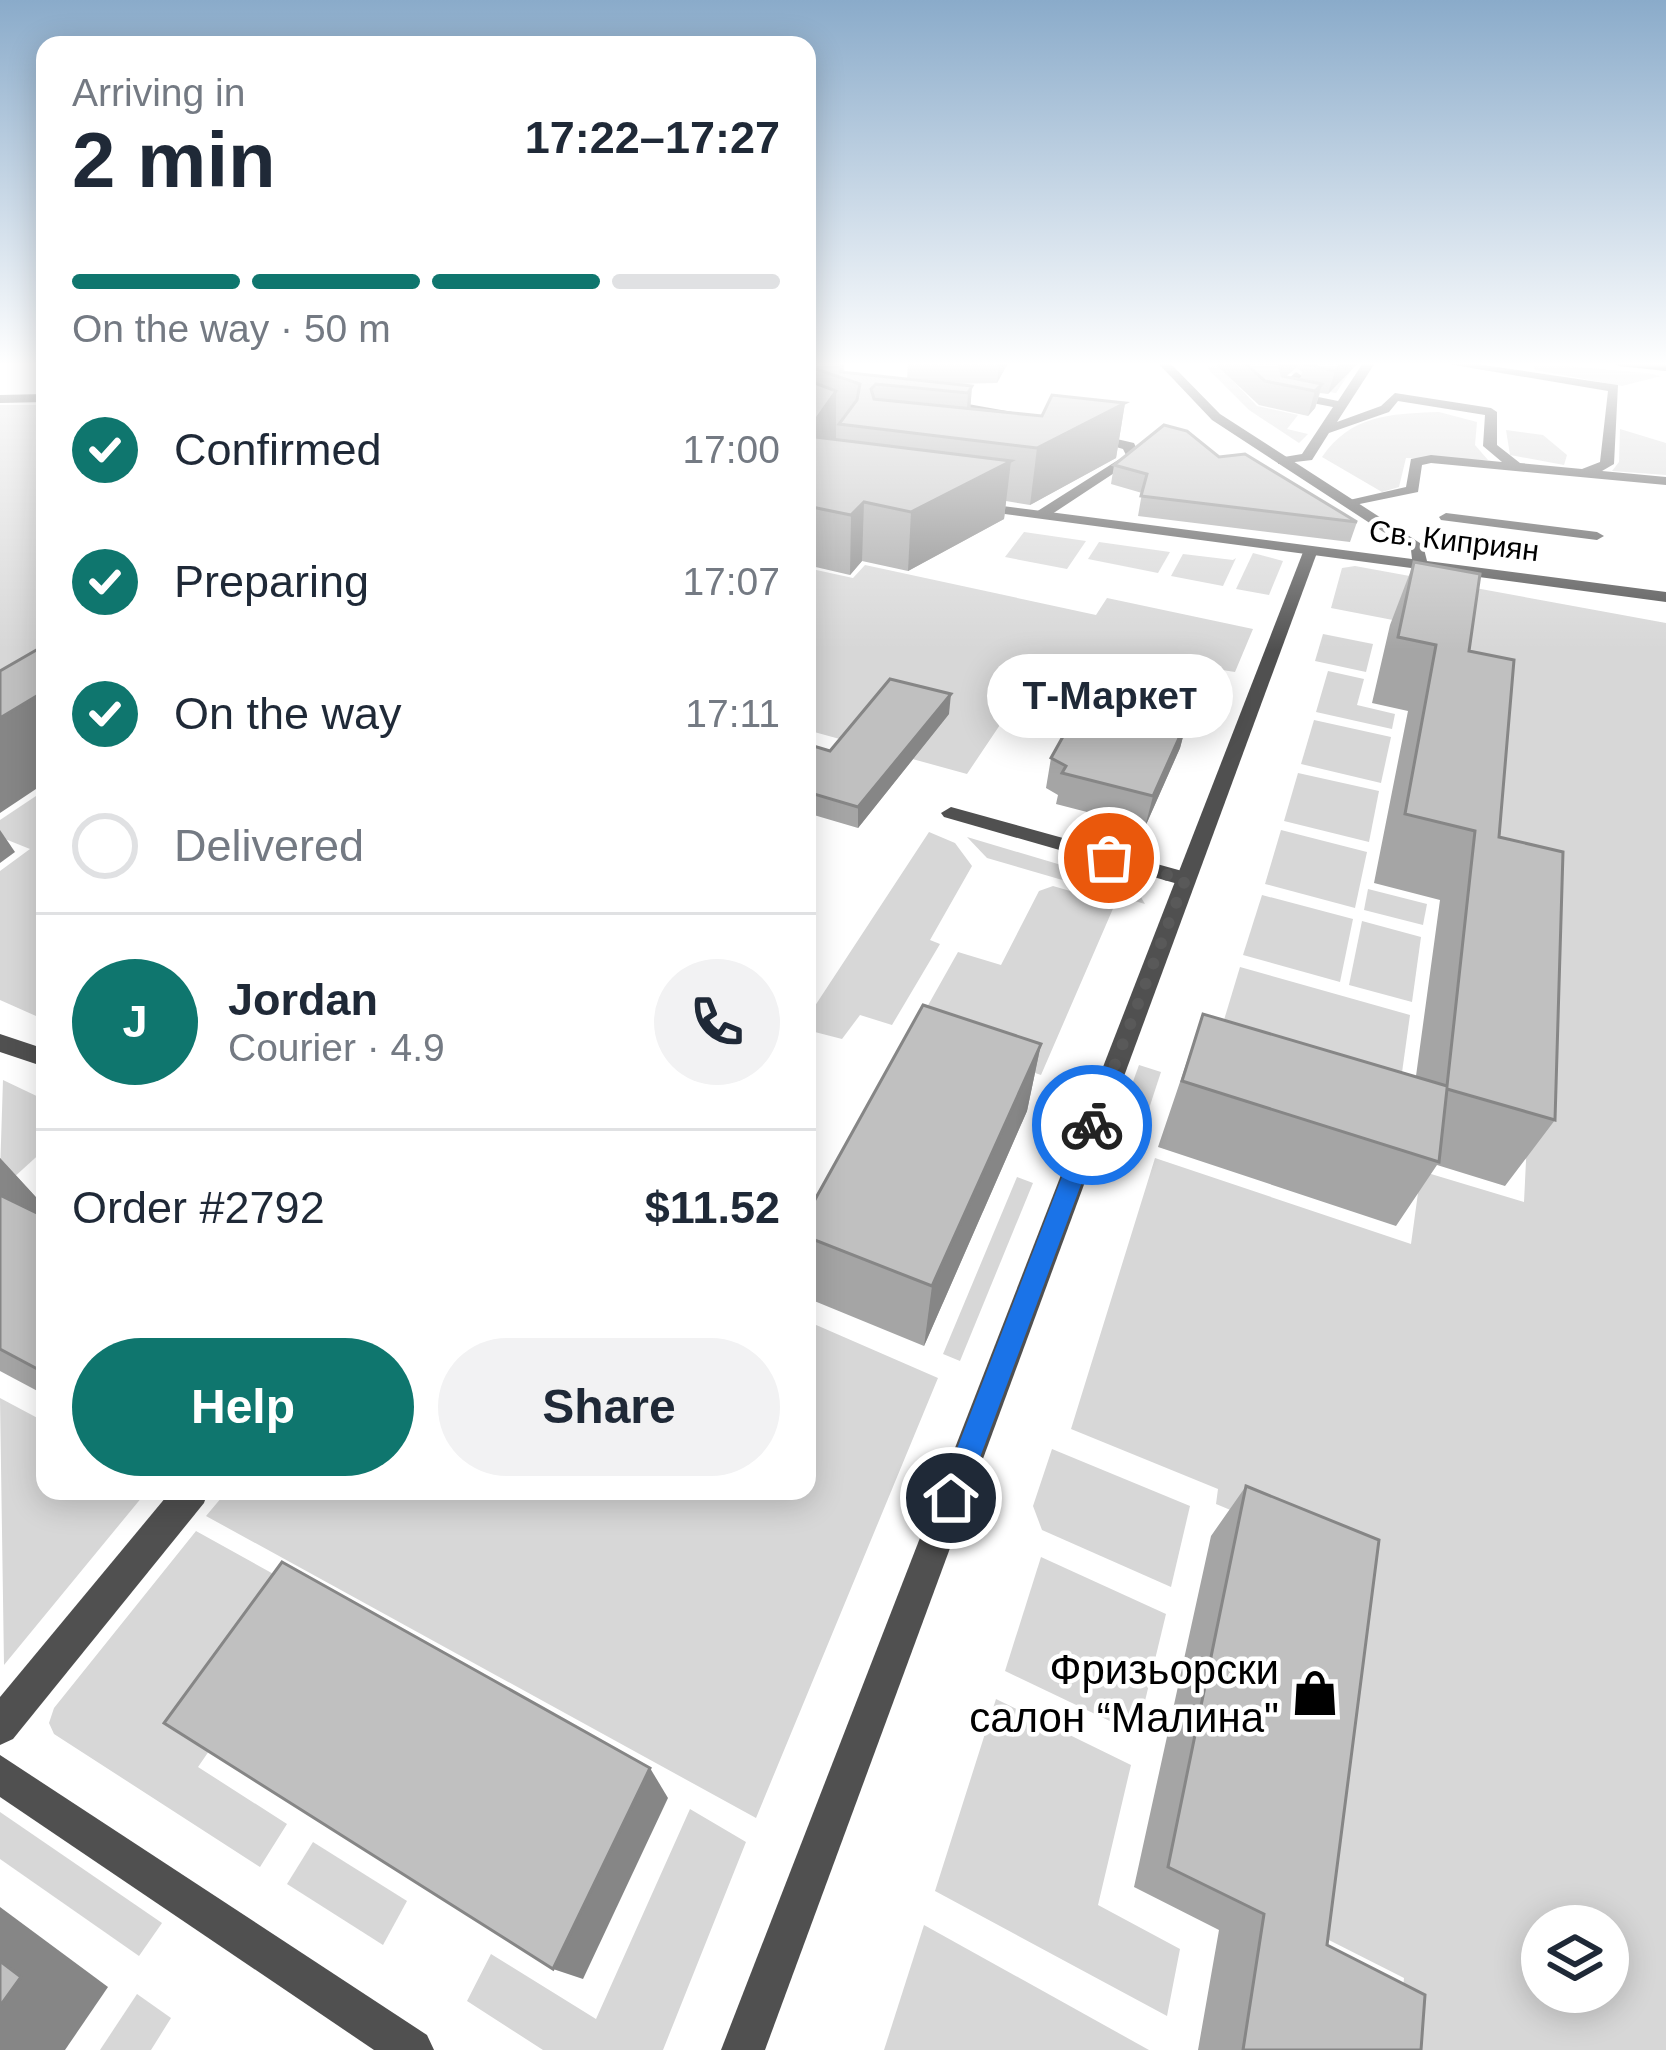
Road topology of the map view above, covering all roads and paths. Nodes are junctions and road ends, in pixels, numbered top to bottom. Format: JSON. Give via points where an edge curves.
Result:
{"nodes":[{"id":1,"x":1129,"y":459,"type":"edge"},
{"id":2,"x":1280,"y":459,"type":"edge"},
{"id":3,"x":1296,"y":459,"type":"edge"},
{"id":4,"x":1505,"y":459,"type":"edge"},
{"id":5,"x":1607,"y":459,"type":"edge"},
{"id":6,"x":1283,"y":461,"type":"junction"},
{"id":7,"x":1546,"y":471,"type":"junction"},
{"id":8,"x":1577,"y":475,"type":"junction"},
{"id":9,"x":1666,"y":482,"type":"edge"},
{"id":10,"x":957,"y":504,"type":"edge"},
{"id":11,"x":1350,"y":504,"type":"junction"},
{"id":12,"x":1041,"y":515,"type":"junction"},
{"id":13,"x":1446,"y":517,"type":"dead end"},
{"id":14,"x":1598,"y":536,"type":"dead end"},
{"id":15,"x":1310,"y":550,"type":"junction"},
{"id":16,"x":1420,"y":564,"type":"junction"},
{"id":17,"x":1666,"y":597,"type":"edge"},
{"id":18,"x":951,"y":813,"type":"dead end"},
{"id":19,"x":1185,"y":880,"type":"junction"},
{"id":20,"x":0,"y":1043,"type":"edge"},
{"id":21,"x":36,"y":1055,"type":"edge"},
{"id":22,"x":185,"y":1500,"type":"edge"},
{"id":23,"x":0,"y":1726,"type":"edge"},
{"id":24,"x":0,"y":1774,"type":"edge"},
{"id":25,"x":412,"y":2050,"type":"edge"},
{"id":26,"x":743,"y":2050,"type":"edge"}],
"edges":[{"from":1,"to":12,"type":"street"},
{"from":2,"to":6,"type":"street"},
{"from":3,"to":6,"type":"street"},
{"from":4,"to":7,"type":"street"},
{"from":5,"to":8,"type":"street"},
{"from":6,"to":11,"type":"street"},
{"from":7,"to":8,"type":"street"},
{"from":7,"to":11,"type":"street","via":[[1422,460],[1413,489]]},
{"from":8,"to":9,"type":"street"},
{"from":10,"to":12,"type":"street","name":"Св. Киприян"},
{"from":11,"to":16,"type":"street","via":[[1418,548]]},
{"from":12,"to":15,"type":"street","name":"Св. Киприян"},
{"from":13,"to":14,"type":"street"},
{"from":15,"to":16,"type":"street","name":"Св. Киприян"},
{"from":15,"to":19,"type":"street"},
{"from":16,"to":17,"type":"street","name":"Св. Киприян"},
{"from":18,"to":19,"type":"street"},
{"from":19,"to":26,"type":"street"},
{"from":20,"to":21,"type":"street"},
{"from":22,"to":23,"type":"street"},
{"from":24,"to":25,"type":"street"}]}
